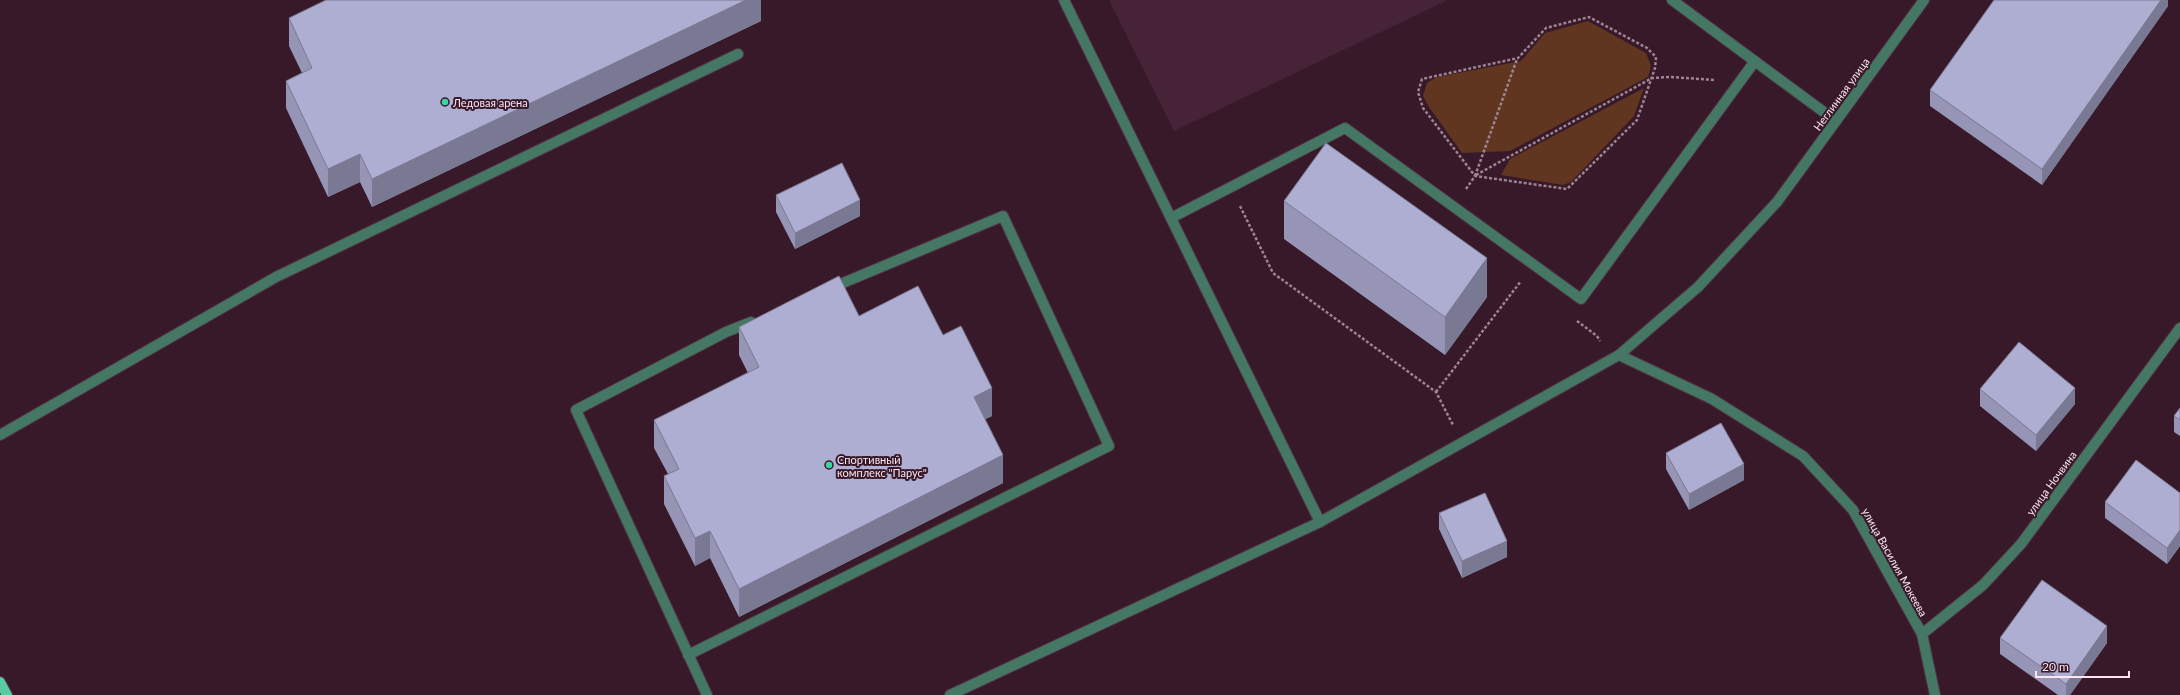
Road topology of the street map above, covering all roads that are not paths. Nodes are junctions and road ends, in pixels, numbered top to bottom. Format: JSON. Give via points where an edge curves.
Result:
{"nodes":[{"id":1,"x":1064,"y":0,"type":"edge"},
{"id":2,"x":1672,"y":0,"type":"edge"},
{"id":3,"x":1924,"y":0,"type":"edge"},
{"id":4,"x":738,"y":54,"type":"dead end"},
{"id":5,"x":1755,"y":61,"type":"junction"},
{"id":6,"x":1836,"y":121,"type":"junction"},
{"id":7,"x":1171,"y":218,"type":"junction"},
{"id":8,"x":821,"y":292,"type":"edge"},
{"id":9,"x":762,"y":317,"type":"edge"},
{"id":10,"x":2180,"y":328,"type":"edge"},
{"id":11,"x":1614,"y":358,"type":"junction"},
{"id":12,"x":0,"y":435,"type":"edge"},
{"id":13,"x":1320,"y":522,"type":"junction"},
{"id":14,"x":1922,"y":634,"type":"junction"},
{"id":15,"x":688,"y":655,"type":"junction"},
{"id":16,"x":0,"y":682,"type":"edge"},
{"id":17,"x":7,"y":695,"type":"edge"},
{"id":18,"x":707,"y":695,"type":"edge"},
{"id":19,"x":950,"y":695,"type":"edge"},
{"id":20,"x":1935,"y":695,"type":"edge"}],
"edges":[{"from":1,"to":7,"type":"street"},
{"from":2,"to":5,"type":"street"},
{"from":3,"to":6,"type":"street","name":"Неглинная улица"},
{"from":4,"to":12,"type":"street","via":[[276,277]]},
{"from":5,"to":6,"type":"street"},
{"from":5,"to":7,"type":"street","via":[[1581,299],[1345,128]]},
{"from":6,"to":11,"type":"street","name":"Неглинная улица","via":[[1777,202],[1698,287]]},
{"from":7,"to":13,"type":"street"},
{"from":8,"to":15,"type":"street","via":[[1003,216],[1109,446]]},
{"from":9,"to":15,"type":"street","via":[[726,332],[576,410]]},
{"from":10,"to":14,"type":"street","name":"улица Ночвина","via":[[2021,544],[1983,586]]},
{"from":11,"to":13,"type":"street"},
{"from":11,"to":14,"type":"street","name":"улица Василия Мокеева","via":[[1712,398],[1803,456],[1853,510]]},
{"from":13,"to":19,"type":"street"},
{"from":14,"to":20,"type":"street","name":"улица Василия Мокеева"},
{"from":15,"to":18,"type":"street"},
{"from":16,"to":17,"type":"main road"}]}
